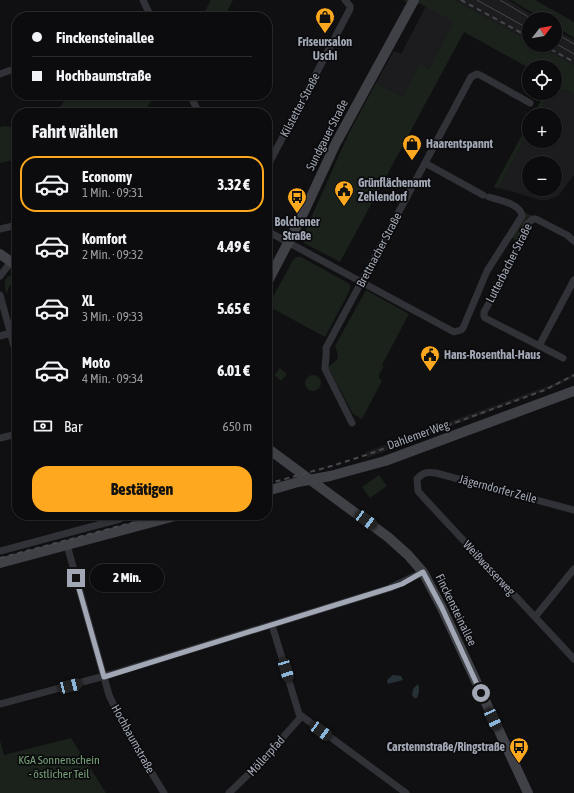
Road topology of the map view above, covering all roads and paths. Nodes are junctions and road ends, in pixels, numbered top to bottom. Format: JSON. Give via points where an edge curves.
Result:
{"nodes":[{"id":1,"x":143,"y":0,"type":"edge"},
{"id":2,"x":345,"y":0,"type":"edge"},
{"id":3,"x":414,"y":0,"type":"edge"},
{"id":4,"x":149,"y":12,"type":"edge"},
{"id":5,"x":12,"y":70,"type":"edge"},
{"id":6,"x":0,"y":74,"type":"edge"},
{"id":7,"x":530,"y":103,"type":"dead end"},
{"id":8,"x":272,"y":158,"type":"edge"},
{"id":9,"x":425,"y":163,"type":"junction"},
{"id":10,"x":12,"y":226,"type":"edge"},
{"id":11,"x":0,"y":229,"type":"edge"},
{"id":12,"x":272,"y":234,"type":"edge"},
{"id":13,"x":574,"y":241,"type":"edge"},
{"id":14,"x":288,"y":243,"type":"junction"},
{"id":15,"x":0,"y":254,"type":"edge"},
{"id":16,"x":12,"y":263,"type":"edge"},
{"id":17,"x":12,"y":266,"type":"edge"},
{"id":18,"x":272,"y":273,"type":"edge"},
{"id":19,"x":0,"y":276,"type":"edge"},
{"id":20,"x":574,"y":280,"type":"edge"},
{"id":21,"x":362,"y":282,"type":"junction"},
{"id":22,"x":0,"y":295,"type":"edge"},
{"id":23,"x":10,"y":334,"type":"junction"},
{"id":24,"x":0,"y":336,"type":"edge"},
{"id":25,"x":12,"y":341,"type":"edge"},
{"id":26,"x":539,"y":346,"type":"junction"},
{"id":27,"x":563,"y":358,"type":"dead end"},
{"id":28,"x":574,"y":391,"type":"edge"},
{"id":29,"x":352,"y":423,"type":"dead end"},
{"id":30,"x":12,"y":435,"type":"edge"},
{"id":31,"x":0,"y":438,"type":"edge"},
{"id":32,"x":272,"y":452,"type":"edge"},
{"id":33,"x":421,"y":474,"type":"joint"},
{"id":34,"x":310,"y":480,"type":"junction"},
{"id":35,"x":272,"y":489,"type":"edge"},
{"id":36,"x":574,"y":510,"type":"edge"},
{"id":37,"x":116,"y":520,"type":"edge"},
{"id":38,"x":145,"y":520,"type":"edge"},
{"id":39,"x":92,"y":527,"type":"junction"},
{"id":40,"x":94,"y":538,"type":"junction"},
{"id":41,"x":45,"y":539,"type":"junction"},
{"id":42,"x":67,"y":545,"type":"junction"},
{"id":43,"x":48,"y":550,"type":"junction"},
{"id":44,"x":0,"y":551,"type":"edge"},
{"id":45,"x":0,"y":563,"type":"edge"},
{"id":46,"x":574,"y":569,"type":"edge"},
{"id":47,"x":423,"y":572,"type":"junction"},
{"id":48,"x":535,"y":617,"type":"junction"},
{"id":49,"x":272,"y":625,"type":"junction"},
{"id":50,"x":574,"y":659,"type":"edge"},
{"id":51,"x":104,"y":677,"type":"junction"},
{"id":52,"x":0,"y":704,"type":"edge"},
{"id":53,"x":302,"y":716,"type":"junction"},
{"id":54,"x":164,"y":793,"type":"edge"},
{"id":55,"x":229,"y":793,"type":"edge"},
{"id":56,"x":406,"y":793,"type":"edge"},
{"id":57,"x":528,"y":793,"type":"edge"}],
"edges":[{"from":1,"to":4,"type":"street"},
{"from":2,"to":8,"type":"street","name":"Kilstetter Straße","via":[[350,10]]},
{"from":3,"to":14,"type":"street","name":"Sundgauer Straße","via":[[336,143]]},
{"from":5,"to":6,"type":"street"},
{"from":7,"to":9,"type":"street","name":"Brettnacher Straße","via":[[480,75],[471,77]]},
{"from":9,"to":21,"type":"street","name":"Brettnacher Straße"},
{"from":9,"to":21,"type":"street","via":[[486,196],[519,209],[522,213],[487,271],[463,328],[454,332]]},
{"from":10,"to":11,"type":"street"},
{"from":12,"to":14,"type":"street"},
{"from":13,"to":26,"type":"street","name":"Lutterbacher Straße","via":[[536,219],[530,221],[502,281],[484,312],[485,318]]},
{"from":14,"to":18,"type":"street","name":"Sundgauer Straße"},
{"from":14,"to":21,"type":"street"},
{"from":15,"to":16,"type":"street"},
{"from":17,"to":19,"type":"street"},
{"from":20,"to":26,"type":"street"},
{"from":21,"to":29,"type":"street","name":"Brettnacher Straße","via":[[326,348],[328,356],[325,369]]},
{"from":22,"to":23,"type":"street"},
{"from":23,"to":24,"type":"street"},
{"from":23,"to":25,"type":"street"},
{"from":26,"to":27,"type":"street","name":"Lutterbacher Straße"},
{"from":28,"to":34,"type":"street","name":"Dahlemer Weg","via":[[391,459]]},
{"from":30,"to":31,"type":"street"},
{"from":32,"to":34,"type":"street","name":"Finckensteinallee"},
{"from":33,"to":36,"type":"street","name":"Jägerndorfer Zeile","via":[[436,473]]},
{"from":33,"to":48,"type":"street","name":"Weißwasserweg","via":[[417,479],[417,487],[422,496]]},
{"from":34,"to":35,"type":"street","name":"Dahlemer Weg"},
{"from":34,"to":47,"type":"street","name":"Finckensteinallee","via":[[388,537]]},
{"from":37,"to":39,"type":"street"},
{"from":38,"to":40,"type":"street"},
{"from":39,"to":40,"type":"street"},
{"from":39,"to":41,"type":"street"},
{"from":40,"to":42,"type":"street"},
{"from":41,"to":43,"type":"street"},
{"from":41,"to":44,"type":"street"},
{"from":42,"to":43,"type":"street"},
{"from":42,"to":51,"type":"street","name":"Hochbaumstraße"},
{"from":43,"to":45,"type":"street"},
{"from":46,"to":48,"type":"street"},
{"from":47,"to":49,"type":"street","via":[[402,584]]},
{"from":47,"to":57,"type":"street","name":"Finckensteinallee"},
{"from":48,"to":50,"type":"street","name":"Weißwasserweg"},
{"from":49,"to":51,"type":"street"},
{"from":49,"to":53,"type":"street","via":[[299,714]]},
{"from":51,"to":52,"type":"street"},
{"from":51,"to":54,"type":"street","name":"Hochbaumstraße","via":[[122,722]]},
{"from":53,"to":55,"type":"street","name":"Möllerpfad"},
{"from":53,"to":56,"type":"street"}]}
